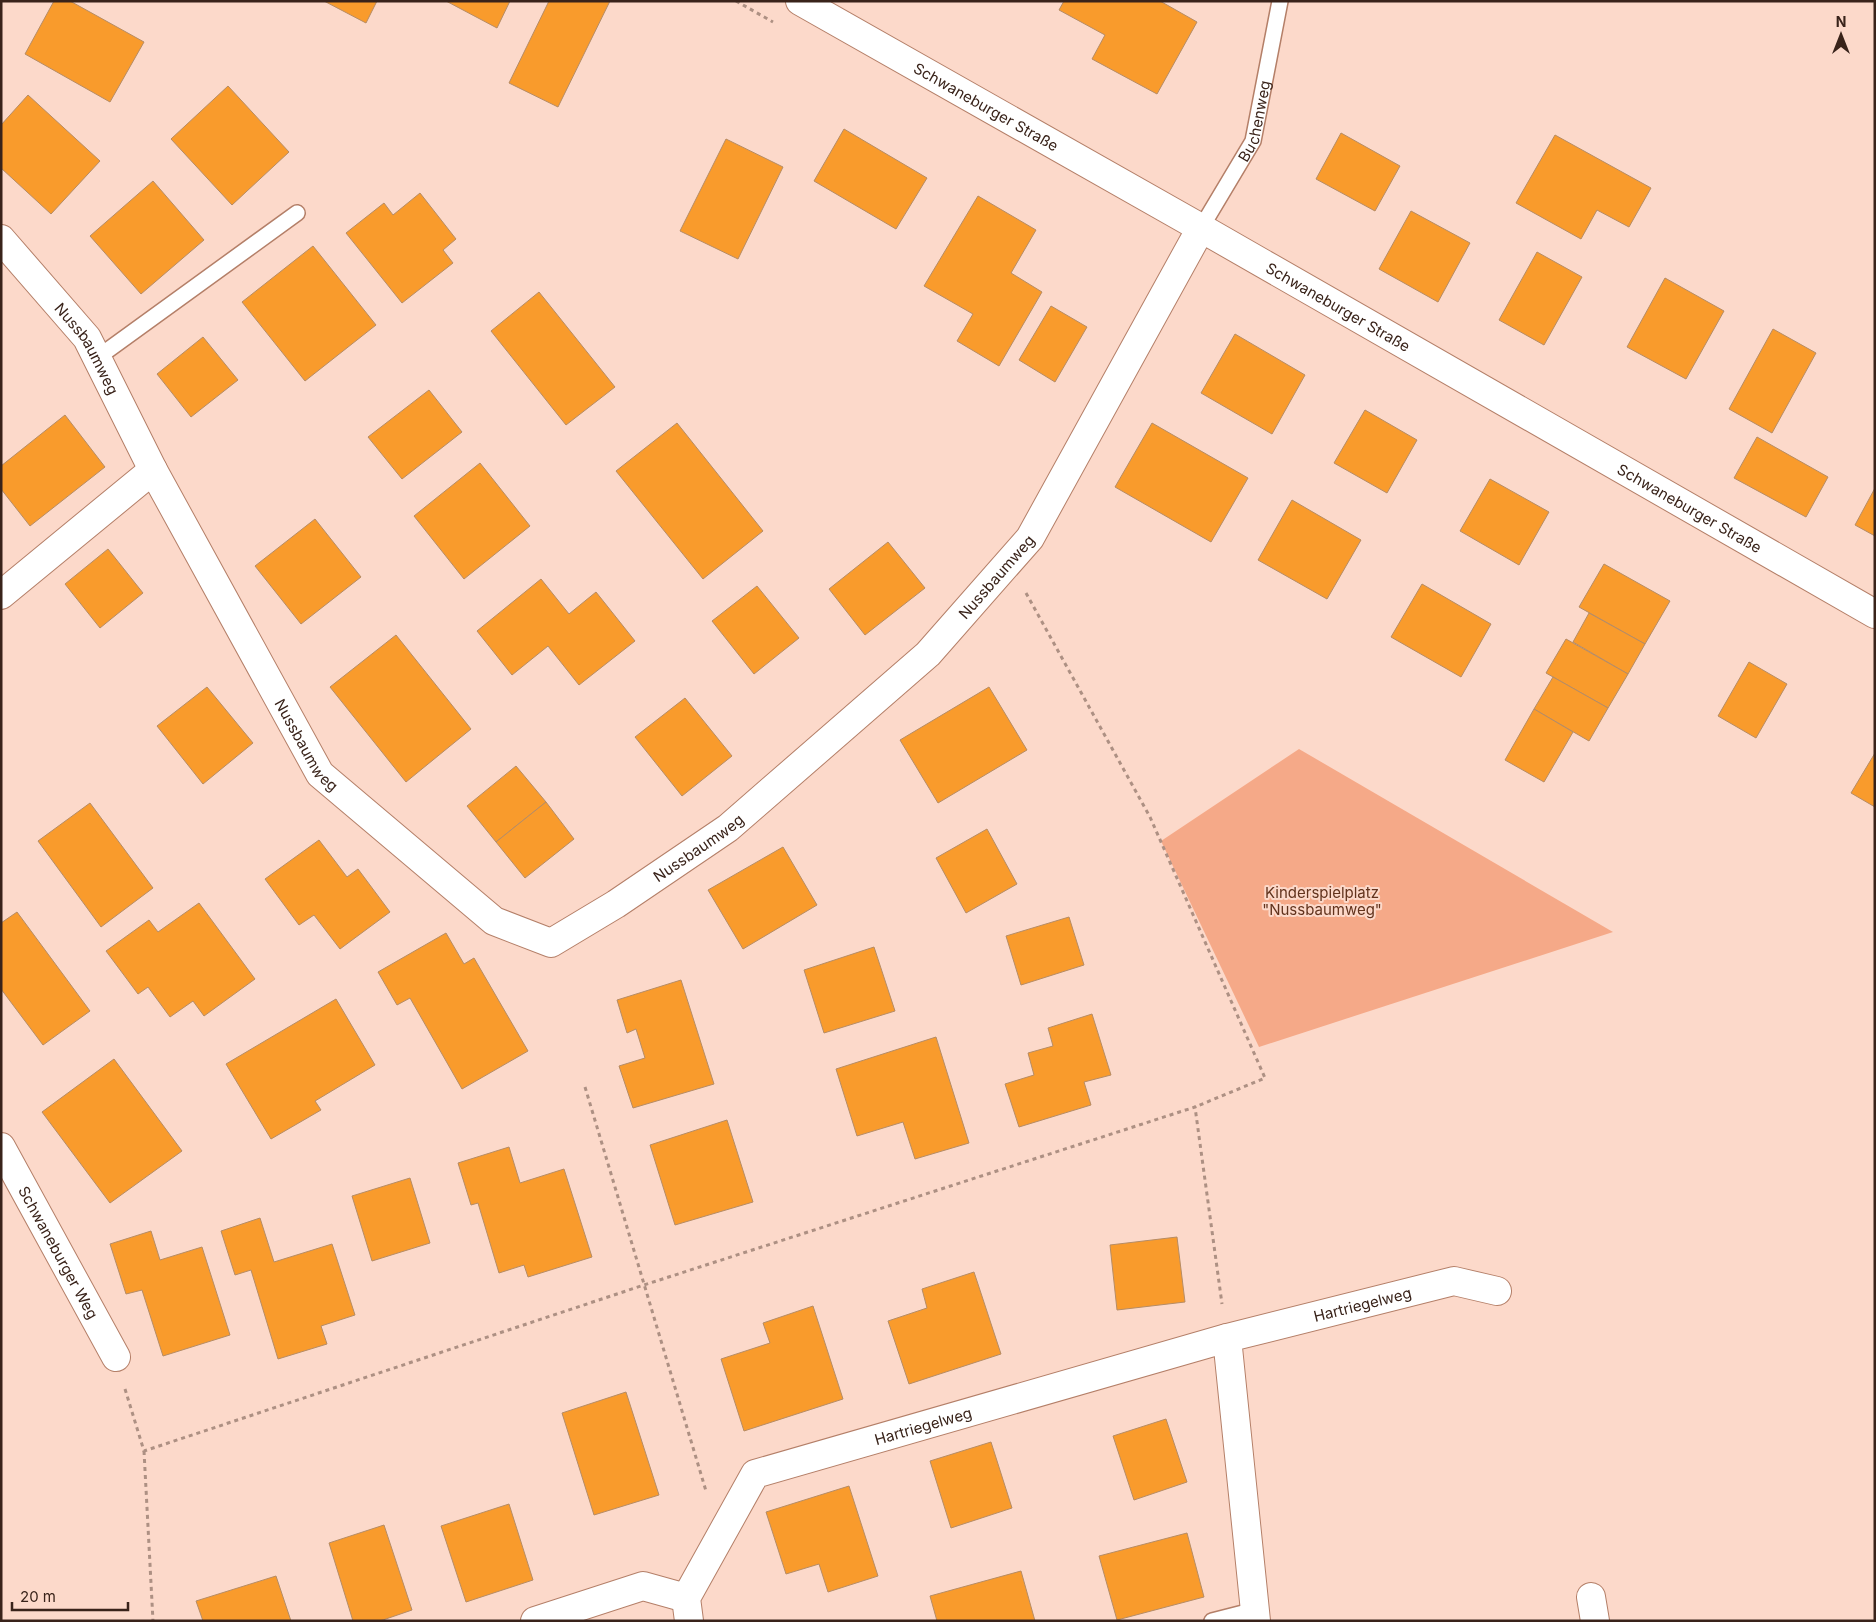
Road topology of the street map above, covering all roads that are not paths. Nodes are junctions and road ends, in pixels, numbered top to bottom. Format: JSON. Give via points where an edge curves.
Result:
{"nodes":[{"id":1,"x":800,"y":1,"type":"edge"},
{"id":2,"x":1280,"y":1,"type":"edge"},
{"id":3,"x":297,"y":213,"type":"dead end"},
{"id":4,"x":1201,"y":228,"type":"junction"},
{"id":5,"x":1,"y":238,"type":"edge"},
{"id":6,"x":97,"y":358,"type":"junction"},
{"id":7,"x":153,"y":470,"type":"junction"},
{"id":8,"x":1,"y":595,"type":"edge"},
{"id":9,"x":1875,"y":614,"type":"edge"},
{"id":10,"x":1,"y":1146,"type":"edge"},
{"id":11,"x":1497,"y":1292,"type":"dead end"},
{"id":12,"x":1227,"y":1338,"type":"junction"},
{"id":13,"x":116,"y":1357,"type":"road end"},
{"id":14,"x":688,"y":1609,"type":"edge"},
{"id":15,"x":1256,"y":1616,"type":"edge"},
{"id":16,"x":535,"y":1621,"type":"edge"},
{"id":17,"x":1212,"y":1621,"type":"edge"}],
"edges":[{"from":1,"to":4,"type":"street","name":"Schwaneburger Straße"},
{"from":2,"to":4,"type":"lane","name":"Buchenweg","via":[[1253,141]]},
{"from":3,"to":6,"type":"lane"},
{"from":4,"to":7,"type":"street","name":"Nussbaumweg","via":[[1030,538],[928,654],[728,828],[616,904],[551,943],[494,921],[320,774]]},
{"from":4,"to":9,"type":"street","name":"Schwaneburger Straße"},
{"from":5,"to":6,"type":"street","name":"Nussbaumweg","via":[[87,338]]},
{"from":6,"to":7,"type":"street","name":"Nussbaumweg"},
{"from":7,"to":8,"type":"street"},
{"from":10,"to":13,"type":"street","name":"Schwaneburger Weg"},
{"from":11,"to":12,"type":"street","name":"Hartriegelweg","via":[[1454,1281]]},
{"from":12,"to":14,"type":"street","name":"Hartriegelweg","via":[[755,1474],[720,1537]]},
{"from":12,"to":15,"type":"street"},
{"from":14,"to":16,"type":"street","name":"Hartriegelweg","via":[[644,1586]]},
{"from":15,"to":17,"type":"lane"}]}
